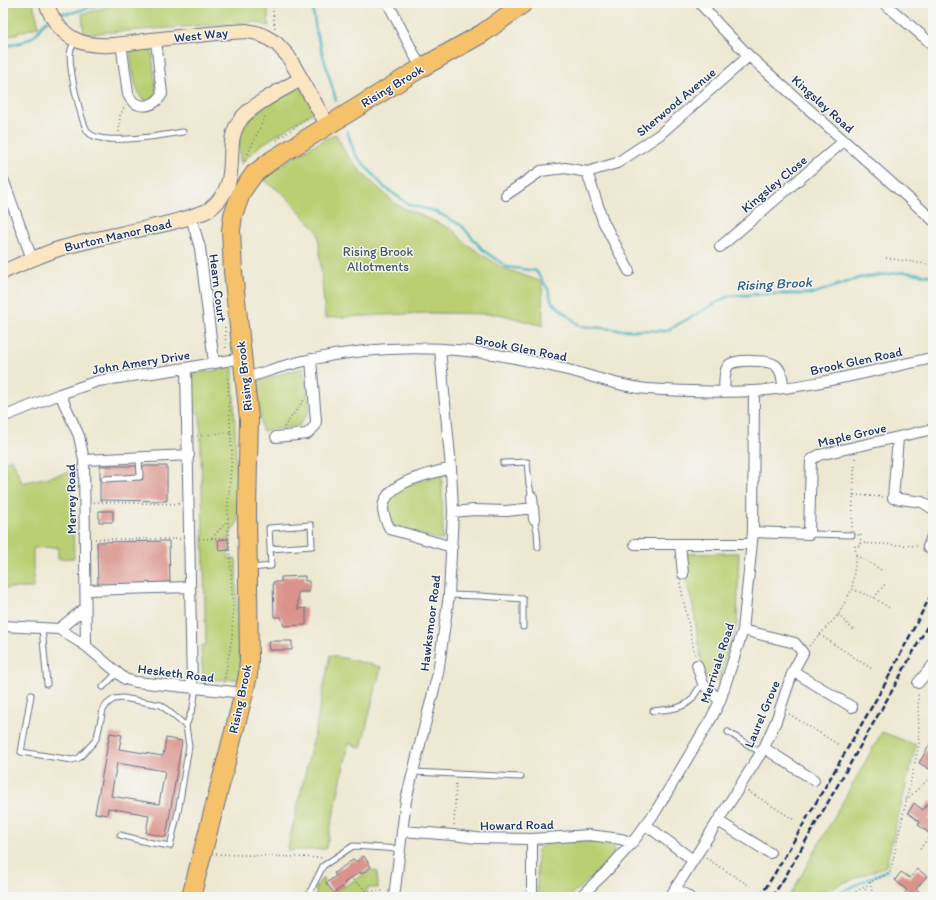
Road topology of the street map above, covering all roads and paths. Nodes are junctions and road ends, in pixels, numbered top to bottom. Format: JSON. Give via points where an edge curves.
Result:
{"nodes":[{"id":1,"x":272,"y":3,"type":"edge"},
{"id":2,"x":388,"y":3,"type":"edge"},
{"id":3,"x":524,"y":3,"type":"edge"},
{"id":4,"x":700,"y":3,"type":"edge"},
{"id":5,"x":884,"y":3,"type":"edge"},
{"id":6,"x":50,"y":13,"type":"edge"},
{"id":7,"x":76,"y":40,"type":"junction"},
{"id":8,"x":156,"y":40,"type":"junction"},
{"id":9,"x":121,"y":43,"type":"junction"},
{"id":10,"x":276,"y":43,"type":"junction"},
{"id":11,"x":933,"y":44,"type":"edge"},
{"id":12,"x":749,"y":56,"type":"junction"},
{"id":13,"x":421,"y":68,"type":"junction"},
{"id":14,"x":301,"y":79,"type":"junction"},
{"id":15,"x":270,"y":98,"type":"junction"},
{"id":16,"x":130,"y":100,"type":"junction"},
{"id":17,"x":328,"y":126,"type":"junction"},
{"id":18,"x":183,"y":132,"type":"dead end"},
{"id":19,"x":119,"y":140,"type":"junction"},
{"id":20,"x":844,"y":141,"type":"junction"},
{"id":21,"x":243,"y":166,"type":"dead end"},
{"id":22,"x":587,"y":172,"type":"junction"},
{"id":23,"x":3,"y":180,"type":"edge"},
{"id":24,"x":506,"y":195,"type":"dead end"},
{"id":25,"x":191,"y":217,"type":"junction"},
{"id":26,"x":933,"y":220,"type":"edge"},
{"id":27,"x":720,"y":247,"type":"dead end"},
{"id":28,"x":886,"y":258,"type":"dead end"},
{"id":29,"x":32,"y":259,"type":"junction"},
{"id":30,"x":933,"y":264,"type":"edge"},
{"id":31,"x":629,"y":271,"type":"dead end"},
{"id":32,"x":3,"y":272,"type":"edge"},
{"id":33,"x":440,"y":349,"type":"junction"},
{"id":34,"x":242,"y":358,"type":"junction"},
{"id":35,"x":933,"y":358,"type":"edge"},
{"id":36,"x":311,"y":359,"type":"junction"},
{"id":37,"x":214,"y":363,"type":"junction"},
{"id":38,"x":186,"y":368,"type":"junction"},
{"id":39,"x":245,"y":378,"type":"junction"},
{"id":40,"x":314,"y":387,"type":"junction"},
{"id":41,"x":783,"y":388,"type":"junction"},
{"id":42,"x":754,"y":391,"type":"junction"},
{"id":43,"x":724,"y":392,"type":"junction"},
{"id":44,"x":60,"y":394,"type":"junction"},
{"id":45,"x":3,"y":417,"type":"edge"},
{"id":46,"x":933,"y":429,"type":"edge"},
{"id":47,"x":230,"y":432,"type":"dead end"},
{"id":48,"x":188,"y":437,"type":"junction"},
{"id":49,"x":276,"y":437,"type":"joint"},
{"id":50,"x":898,"y":438,"type":"junction"},
{"id":51,"x":855,"y":447,"type":"junction"},
{"id":52,"x":189,"y":455,"type":"junction"},
{"id":53,"x":139,"y":457,"type":"junction"},
{"id":54,"x":84,"y":460,"type":"junction"},
{"id":55,"x":503,"y":463,"type":"dead end"},
{"id":56,"x":452,"y":468,"type":"junction"},
{"id":57,"x":933,"y":475,"type":"edge"},
{"id":58,"x":104,"y":479,"type":"dead end"},
{"id":59,"x":854,"y":495,"type":"junction"},
{"id":60,"x":532,"y":497,"type":"joint"},
{"id":61,"x":893,"y":498,"type":"junction"},
{"id":62,"x":84,"y":501,"type":"junction"},
{"id":63,"x":188,"y":504,"type":"junction"},
{"id":64,"x":931,"y":507,"type":"edge"},
{"id":65,"x":533,"y":508,"type":"junction"},
{"id":66,"x":453,"y":512,"type":"junction"},
{"id":67,"x":534,"y":519,"type":"joint"},
{"id":68,"x":228,"y":520,"type":"dead end"},
{"id":69,"x":753,"y":532,"type":"junction"},
{"id":70,"x":809,"y":534,"type":"junction"},
{"id":71,"x":933,"y":534,"type":"edge"},
{"id":72,"x":852,"y":536,"type":"junction"},
{"id":73,"x":212,"y":538,"type":"junction"},
{"id":74,"x":229,"y":538,"type":"dead end"},
{"id":75,"x":85,"y":539,"type":"junction"},
{"id":76,"x":189,"y":539,"type":"junction"},
{"id":77,"x":860,"y":542,"type":"junction"},
{"id":78,"x":635,"y":544,"type":"dead end"},
{"id":79,"x":680,"y":544,"type":"junction"},
{"id":80,"x":752,"y":544,"type":"junction"},
{"id":81,"x":452,"y":547,"type":"junction"},
{"id":82,"x":538,"y":547,"type":"dead end"},
{"id":83,"x":928,"y":547,"type":"joint"},
{"id":84,"x":270,"y":549,"type":"junction"},
{"id":85,"x":856,"y":555,"type":"junction"},
{"id":86,"x":248,"y":568,"type":"junction"},
{"id":87,"x":883,"y":571,"type":"dead end"},
{"id":88,"x":683,"y":574,"type":"joint"},
{"id":89,"x":885,"y":584,"type":"dead end"},
{"id":90,"x":190,"y":587,"type":"junction"},
{"id":91,"x":852,"y":589,"type":"junction"},
{"id":92,"x":86,"y":590,"type":"junction"},
{"id":93,"x":449,"y":595,"type":"junction"},
{"id":94,"x":874,"y":598,"type":"junction"},
{"id":95,"x":85,"y":608,"type":"junction"},
{"id":96,"x":891,"y":609,"type":"dead end"},
{"id":97,"x":838,"y":615,"type":"junction"},
{"id":98,"x":3,"y":626,"type":"edge"},
{"id":99,"x":42,"y":627,"type":"junction"},
{"id":100,"x":523,"y":627,"type":"dead end"},
{"id":101,"x":59,"y":628,"type":"junction"},
{"id":102,"x":743,"y":630,"type":"junction"},
{"id":103,"x":854,"y":630,"type":"dead end"},
{"id":104,"x":820,"y":634,"type":"junction"},
{"id":105,"x":86,"y":646,"type":"junction"},
{"id":106,"x":803,"y":653,"type":"junction"},
{"id":107,"x":933,"y":665,"type":"edge"},
{"id":108,"x":697,"y":666,"type":"joint"},
{"id":109,"x":872,"y":669,"type":"dead end"},
{"id":110,"x":793,"y":671,"type":"junction"},
{"id":111,"x":117,"y":673,"type":"junction"},
{"id":112,"x":918,"y":683,"type":"joint"},
{"id":113,"x":47,"y":684,"type":"dead end"},
{"id":114,"x":704,"y":684,"type":"junction"},
{"id":115,"x":103,"y":687,"type":"dead end"},
{"id":116,"x":194,"y":688,"type":"junction"},
{"id":117,"x":244,"y":693,"type":"junction"},
{"id":118,"x":31,"y":695,"type":"dead end"},
{"id":119,"x":720,"y":701,"type":"junction"},
{"id":120,"x":852,"y":707,"type":"dead end"},
{"id":121,"x":780,"y":709,"type":"junction"},
{"id":122,"x":653,"y":710,"type":"dead end"},
{"id":123,"x":186,"y":726,"type":"junction"},
{"id":124,"x":728,"y":732,"type":"dead end"},
{"id":125,"x":839,"y":746,"type":"dead end"},
{"id":126,"x":762,"y":750,"type":"junction"},
{"id":127,"x":413,"y":772,"type":"junction"},
{"id":128,"x":457,"y":773,"type":"junction"},
{"id":129,"x":933,"y":775,"type":"edge"},
{"id":130,"x":521,"y":777,"type":"dead end"},
{"id":131,"x":814,"y":780,"type":"dead end"},
{"id":132,"x":740,"y":786,"type":"junction"},
{"id":133,"x":906,"y":800,"type":"junction"},
{"id":134,"x":792,"y":819,"type":"dead end"},
{"id":135,"x":718,"y":821,"type":"junction"},
{"id":136,"x":646,"y":825,"type":"junction"},
{"id":137,"x":402,"y":831,"type":"junction"},
{"id":138,"x":933,"y":831,"type":"edge"},
{"id":139,"x":120,"y":835,"type":"dead end"},
{"id":140,"x":453,"y":835,"type":"junction"},
{"id":141,"x":532,"y":839,"type":"junction"},
{"id":142,"x":632,"y":844,"type":"junction"},
{"id":143,"x":400,"y":849,"type":"junction"},
{"id":144,"x":920,"y":850,"type":"dead end"},
{"id":145,"x":770,"y":853,"type":"dead end"},
{"id":146,"x":202,"y":854,"type":"junction"},
{"id":147,"x":695,"y":856,"type":"junction"},
{"id":148,"x":335,"y":858,"type":"junction"},
{"id":149,"x":353,"y":880,"type":"dead end"},
{"id":150,"x":870,"y":882,"type":"junction"},
{"id":151,"x":868,"y":885,"type":"junction"},
{"id":152,"x":750,"y":886,"type":"dead end"},
{"id":153,"x":672,"y":893,"type":"edge"},
{"id":154,"x":395,"y":894,"type":"edge"},
{"id":155,"x":191,"y":897,"type":"edge"},
{"id":156,"x":310,"y":897,"type":"edge"},
{"id":157,"x":532,"y":897,"type":"edge"},
{"id":158,"x":580,"y":897,"type":"edge"},
{"id":159,"x":689,"y":897,"type":"edge"},
{"id":160,"x":845,"y":897,"type":"edge"},
{"id":161,"x":861,"y":897,"type":"edge"},
{"id":162,"x":873,"y":897,"type":"edge"}],
"edges":[{"from":1,"to":10,"type":"path"},
{"from":2,"to":13,"type":"street"},
{"from":3,"to":13,"type":"highway","name":"Rising Brook","via":[[484,33]]},
{"from":4,"to":12,"type":"street","name":"Kingsley Road"},
{"from":5,"to":11,"type":"street"},
{"from":6,"to":7,"type":"street","name":"West Way","via":[[64,32]]},
{"from":7,"to":9,"type":"street","name":"West Way","via":[[97,45]]},
{"from":7,"to":19,"type":"lane","via":[[70,55],[73,84],[88,132],[99,139]]},
{"from":8,"to":9,"type":"street","name":"West Way"},
{"from":8,"to":10,"type":"street","name":"West Way","via":[[247,31]]},
{"from":8,"to":16,"type":"street","via":[[162,94],[154,104],[144,106]]},
{"from":9,"to":16,"type":"street"},
{"from":10,"to":14,"type":"street","name":"West Way","via":[[288,56]]},
{"from":12,"to":20,"type":"street","name":"Kingsley Road"},
{"from":12,"to":22,"type":"street","name":"Sherwood Avenue","via":[[659,136],[618,163]]},
{"from":13,"to":17,"type":"highway","name":"Rising Brook"},
{"from":14,"to":15,"type":"street"},
{"from":14,"to":17,"type":"street","name":"West Way"},
{"from":15,"to":21,"type":"path","via":[[270,104]]},
{"from":15,"to":25,"type":"street","name":"Burton Manor Road","via":[[250,110],[236,128],[230,179],[220,200],[210,209]]},
{"from":16,"to":19,"type":"path","via":[[120,116]]},
{"from":17,"to":34,"type":"highway","name":"Rising Brook","via":[[254,174],[242,191],[233,215],[232,266]]},
{"from":18,"to":19,"type":"lane"},
{"from":20,"to":26,"type":"street","name":"Kingsley Road"},
{"from":20,"to":27,"type":"street","name":"Kingsley Close"},
{"from":22,"to":24,"type":"street","name":"Sherwood Avenue","via":[[566,168],[541,171]]},
{"from":22,"to":31,"type":"street","via":[[603,221]]},
{"from":23,"to":29,"type":"street"},
{"from":25,"to":29,"type":"street","name":"Burton Manor Road","via":[[63,248]]},
{"from":25,"to":37,"type":"street","name":"Hearn Court","via":[[200,248]]},
{"from":28,"to":30,"type":"path"},
{"from":29,"to":32,"type":"street","name":"Burton Manor Road"},
{"from":33,"to":36,"type":"street","name":"Brook Glen Road","via":[[377,350]]},
{"from":33,"to":43,"type":"street","name":"Brook Glen Road","via":[[516,358],[613,383],[646,388]]},
{"from":33,"to":56,"type":"street","name":"Hawksmoor Road"},
{"from":34,"to":37,"type":"street","name":"John Amery Drive"},
{"from":34,"to":39,"type":"highway","name":"Rising Brook"},
{"from":35,"to":41,"type":"street","name":"Brook Glen Road"},
{"from":36,"to":39,"type":"street","name":"Brook Glen Road"},
{"from":36,"to":40,"type":"street"},
{"from":37,"to":38,"type":"street","name":"John Amery Drive"},
{"from":38,"to":44,"type":"street","name":"John Amery Drive","via":[[98,381]]},
{"from":38,"to":48,"type":"street"},
{"from":39,"to":86,"type":"highway","name":"Rising Brook","via":[[249,432]]},
{"from":40,"to":49,"type":"path"},
{"from":40,"to":49,"type":"street","via":[[316,421],[311,431],[300,436]]},
{"from":41,"to":42,"type":"street","name":"Brook Glen Road"},
{"from":41,"to":43,"type":"street","via":[[782,375],[776,365],[767,362],[736,361],[725,371]]},
{"from":42,"to":43,"type":"street","name":"Brook Glen Road"},
{"from":42,"to":69,"type":"street","name":"Merrivale Road"},
{"from":44,"to":45,"type":"street","name":"John Amery Drive"},
{"from":44,"to":54,"type":"street","name":"Merrey Road","via":[[78,436]]},
{"from":46,"to":50,"type":"street","name":"Maple Grove"},
{"from":47,"to":48,"type":"path"},
{"from":48,"to":52,"type":"street"},
{"from":50,"to":51,"type":"street","name":"Maple Grove"},
{"from":50,"to":61,"type":"street"},
{"from":51,"to":59,"type":"path"},
{"from":51,"to":70,"type":"street","name":"Maple Grove","via":[[819,455],[811,460]]},
{"from":52,"to":53,"type":"street"},
{"from":52,"to":63,"type":"street"},
{"from":53,"to":54,"type":"street"},
{"from":53,"to":58,"type":"lane","via":[[140,477]]},
{"from":54,"to":62,"type":"street","name":"Merrey Road"},
{"from":55,"to":60,"type":"lane","via":[[527,462],[528,484]]},
{"from":56,"to":66,"type":"street","name":"Hawksmoor Road"},
{"from":56,"to":81,"type":"street","via":[[403,483],[392,490],[383,509],[390,529]]},
{"from":57,"to":64,"type":"path"},
{"from":59,"to":61,"type":"path"},
{"from":59,"to":72,"type":"path"},
{"from":60,"to":65,"type":"street"},
{"from":61,"to":64,"type":"street","via":[[922,502]]},
{"from":62,"to":63,"type":"path"},
{"from":62,"to":75,"type":"street","name":"Merrey Road"},
{"from":63,"to":76,"type":"street"},
{"from":65,"to":66,"type":"street"},
{"from":65,"to":67,"type":"street"},
{"from":66,"to":81,"type":"street","name":"Hawksmoor Road"},
{"from":67,"to":82,"type":"lane"},
{"from":68,"to":73,"type":"path"},
{"from":69,"to":70,"type":"street"},
{"from":69,"to":80,"type":"street","name":"Merrivale Road"},
{"from":70,"to":72,"type":"lane"},
{"from":71,"to":83,"type":"street"},
{"from":72,"to":77,"type":"path","via":[[862,534]]},
{"from":73,"to":74,"type":"path"},
{"from":73,"to":76,"type":"path"},
{"from":75,"to":76,"type":"path"},
{"from":75,"to":92,"type":"street","name":"Merrey Road"},
{"from":76,"to":90,"type":"street"},
{"from":77,"to":83,"type":"path"},
{"from":77,"to":85,"type":"path","via":[[860,546],[855,546]]},
{"from":78,"to":79,"type":"street"},
{"from":79,"to":80,"type":"street"},
{"from":79,"to":88,"type":"street"},
{"from":80,"to":102,"type":"street","name":"Merrivale Road"},
{"from":81,"to":93,"type":"street","name":"Hawksmoor Road"},
{"from":84,"to":84,"type":"lane","via":[[269,528],[311,525],[312,546]]},
{"from":84,"to":86,"type":"lane","via":[[270,566]]},
{"from":85,"to":87,"type":"path"},
{"from":85,"to":91,"type":"path"},
{"from":86,"to":117,"type":"highway","name":"Rising Brook","via":[[249,659]]},
{"from":88,"to":108,"type":"path","via":[[679,584]]},
{"from":89,"to":94,"type":"path"},
{"from":90,"to":92,"type":"street"},
{"from":90,"to":116,"type":"street"},
{"from":91,"to":94,"type":"path"},
{"from":91,"to":97,"type":"path"},
{"from":92,"to":95,"type":"street","name":"Merrey Road"},
{"from":93,"to":100,"type":"lane","via":[[523,599]]},
{"from":93,"to":127,"type":"street","name":"Hawksmoor Road","via":[[438,673]]},
{"from":94,"to":96,"type":"path"},
{"from":95,"to":101,"type":"street"},
{"from":95,"to":105,"type":"street","name":"Merrey Road"},
{"from":97,"to":103,"type":"path"},
{"from":97,"to":104,"type":"path"},
{"from":98,"to":99,"type":"street"},
{"from":99,"to":101,"type":"street"},
{"from":99,"to":113,"type":"lane"},
{"from":101,"to":105,"type":"street","name":"Hesketh Road"},
{"from":102,"to":106,"type":"street","via":[[795,643]]},
{"from":102,"to":119,"type":"street","name":"Merrivale Road"},
{"from":104,"to":106,"type":"path"},
{"from":104,"to":109,"type":"path"},
{"from":105,"to":111,"type":"street","name":"Hesketh Road"},
{"from":106,"to":110,"type":"street","name":"Laurel Grove"},
{"from":107,"to":112,"type":"street"},
{"from":108,"to":114,"type":"street"},
{"from":110,"to":120,"type":"street"},
{"from":110,"to":121,"type":"street","name":"Laurel Grove"},
{"from":111,"to":115,"type":"lane"},
{"from":111,"to":116,"type":"street","name":"Hesketh Road","via":[[136,682]]},
{"from":112,"to":133,"type":"path","via":[[919,744]]},
{"from":114,"to":119,"type":"street"},
{"from":114,"to":122,"type":"lane","via":[[697,688],[691,700],[683,707]]},
{"from":116,"to":117,"type":"street","name":"Hesketh Road"},
{"from":116,"to":123,"type":"lane","via":[[193,706]]},
{"from":117,"to":146,"type":"highway","name":"Rising Brook"},
{"from":118,"to":123,"type":"lane","via":[[21,752],[72,760],[79,758],[97,737],[103,710],[114,699],[123,698],[161,705]]},
{"from":119,"to":136,"type":"street","name":"Merrivale Road"},
{"from":121,"to":125,"type":"path"},
{"from":121,"to":126,"type":"street","name":"Laurel Grove"},
{"from":123,"to":139,"type":"lane","via":[[189,746],[170,846]]},
{"from":124,"to":126,"type":"lane"},
{"from":126,"to":131,"type":"street"},
{"from":126,"to":132,"type":"street","name":"Laurel Grove"},
{"from":127,"to":128,"type":"lane"},
{"from":127,"to":137,"type":"street","name":"Hawksmoor Road"},
{"from":128,"to":130,"type":"lane"},
{"from":128,"to":140,"type":"path"},
{"from":129,"to":133,"type":"path"},
{"from":132,"to":134,"type":"path"},
{"from":132,"to":135,"type":"street","name":"Laurel Grove"},
{"from":133,"to":150,"type":"path","via":[[890,873]]},
{"from":135,"to":145,"type":"street"},
{"from":135,"to":147,"type":"street","name":"Laurel Grove"},
{"from":136,"to":142,"type":"street","name":"Merrivale Road"},
{"from":136,"to":147,"type":"street"},
{"from":137,"to":140,"type":"street","name":"Howard Road"},
{"from":137,"to":143,"type":"street","name":"Hawksmoor Road"},
{"from":138,"to":144,"type":"path"},
{"from":140,"to":141,"type":"street","name":"Howard Road"},
{"from":141,"to":142,"type":"street","name":"Howard Road","via":[[590,835],[621,839]]},
{"from":141,"to":157,"type":"street"},
{"from":142,"to":158,"type":"street","name":"Merrivale Road"},
{"from":143,"to":148,"type":"lane","via":[[353,846]]},
{"from":143,"to":154,"type":"street","name":"Hawksmoor Road"},
{"from":146,"to":148,"type":"path"},
{"from":146,"to":155,"type":"highway","name":"Rising Brook"},
{"from":147,"to":152,"type":"path"},
{"from":147,"to":153,"type":"street","name":"Laurel Grove"},
{"from":148,"to":156,"type":"lane","via":[[323,866]]},
{"from":149,"to":154,"type":"path","via":[[367,891]]},
{"from":150,"to":151,"type":"path"},
{"from":150,"to":162,"type":"path"},
{"from":151,"to":160,"type":"path"},
{"from":151,"to":161,"type":"path"},
{"from":153,"to":159,"type":"street"}]}
